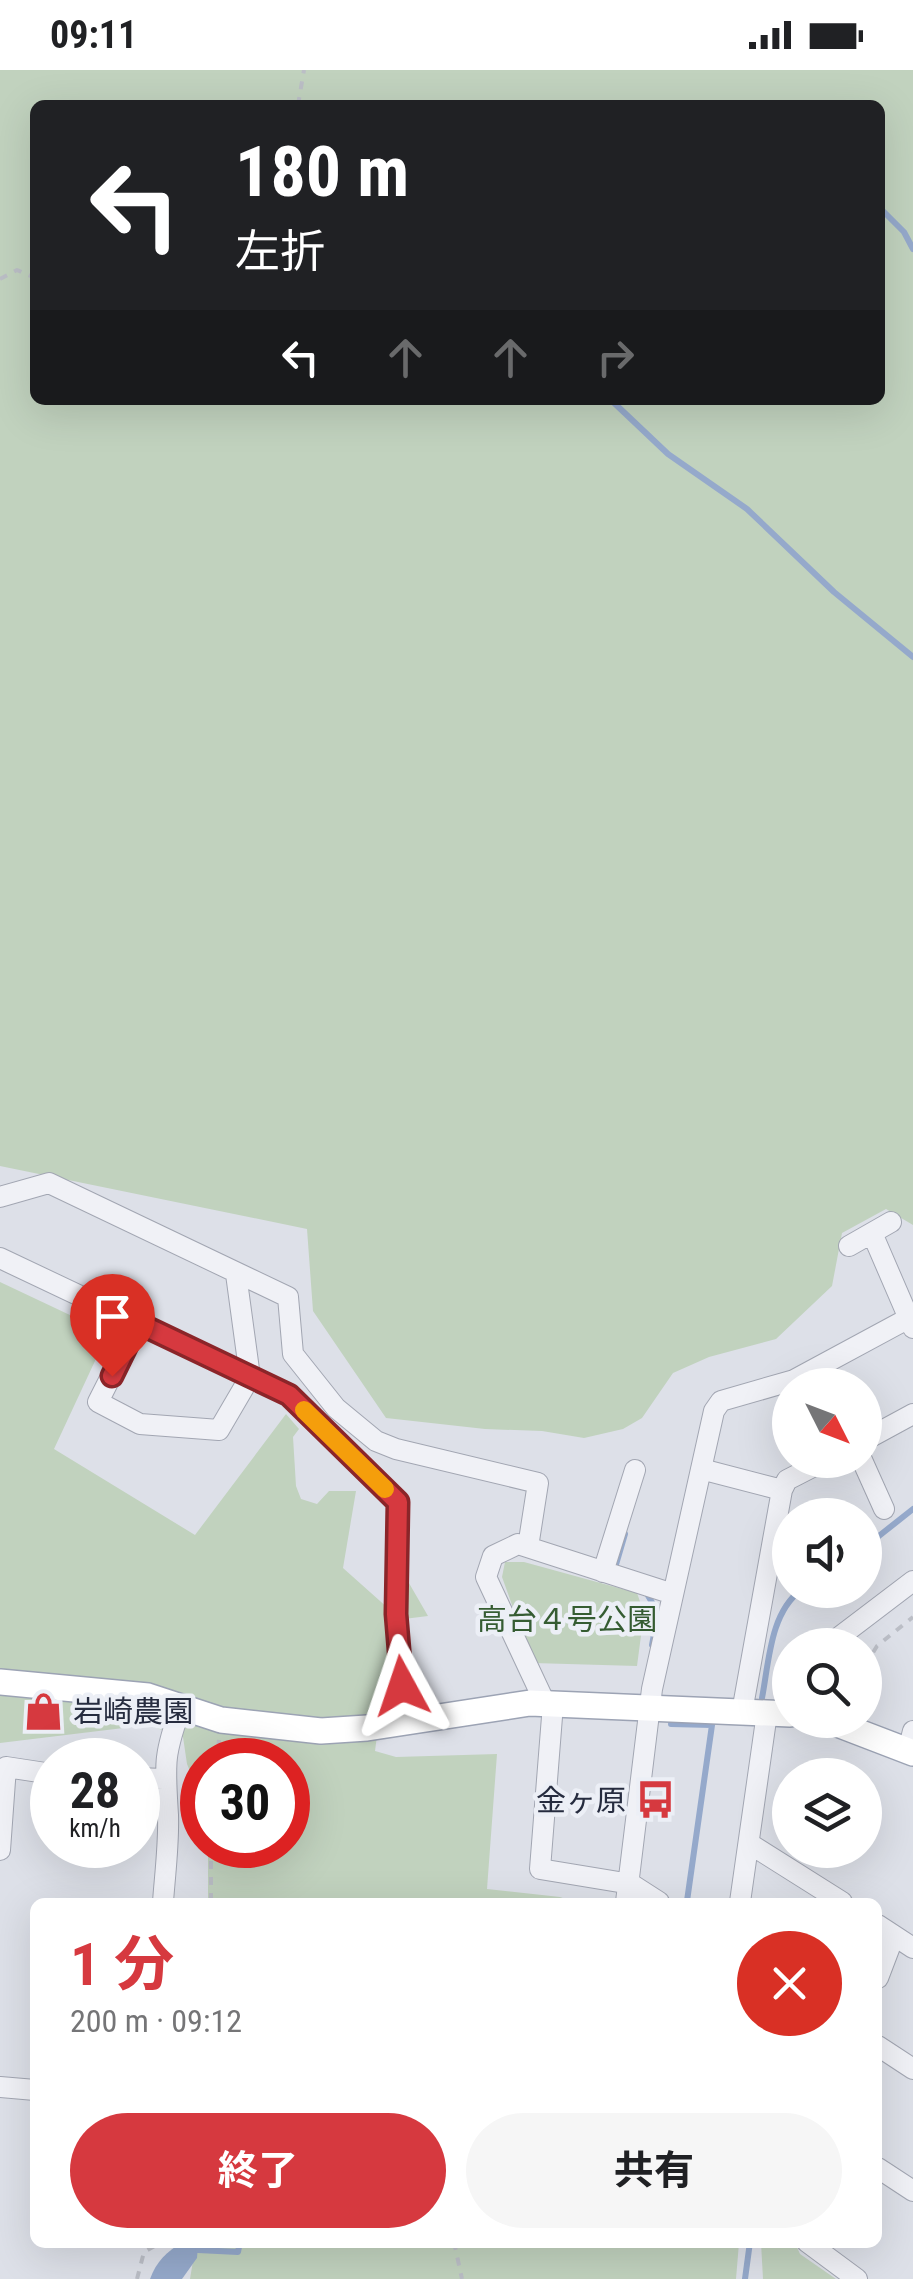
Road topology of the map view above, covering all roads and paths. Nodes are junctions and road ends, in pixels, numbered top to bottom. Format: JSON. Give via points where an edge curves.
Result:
{"nodes":[{"id":1,"x":304,"y":70,"type":"edge"},
{"id":2,"x":299,"y":100,"type":"edge"},
{"id":3,"x":30,"y":276,"type":"edge"},
{"id":4,"x":0,"y":278,"type":"edge"},
{"id":5,"x":0,"y":1197,"type":"edge"},
{"id":6,"x":891,"y":1222,"type":"dead end"},
{"id":7,"x":872,"y":1233,"type":"junction"},
{"id":8,"x":849,"y":1246,"type":"dead end"},
{"id":9,"x":0,"y":1258,"type":"edge"},
{"id":10,"x":236,"y":1274,"type":"junction"},
{"id":11,"x":138,"y":1323,"type":"junction"},
{"id":12,"x":911,"y":1323,"type":"edge"},
{"id":13,"x":250,"y":1377,"type":"junction"},
{"id":14,"x":913,"y":1414,"type":"edge"},
{"id":15,"x":882,"y":1431,"type":"edge"},
{"id":16,"x":701,"y":1469,"type":"junction"},
{"id":17,"x":634,"y":1470,"type":"dead end"},
{"id":18,"x":791,"y":1478,"type":"edge"},
{"id":19,"x":870,"y":1478,"type":"edge"},
{"id":20,"x":782,"y":1490,"type":"junction"},
{"id":21,"x":884,"y":1509,"type":"dead end"},
{"id":22,"x":528,"y":1547,"type":"junction"},
{"id":23,"x":604,"y":1572,"type":"junction"},
{"id":24,"x":913,"y":1581,"type":"edge"},
{"id":25,"x":673,"y":1594,"type":"junction"},
{"id":26,"x":913,"y":1617,"type":"edge"},
{"id":27,"x":851,"y":1628,"type":"edge"},
{"id":28,"x":882,"y":1642,"type":"edge"},
{"id":29,"x":0,"y":1682,"type":"edge"},
{"id":30,"x":549,"y":1704,"type":"junction"},
{"id":31,"x":181,"y":1707,"type":"junction"},
{"id":32,"x":651,"y":1708,"type":"junction"},
{"id":33,"x":766,"y":1713,"type":"edge"},
{"id":34,"x":405,"y":1722,"type":"junction"},
{"id":35,"x":882,"y":1736,"type":"edge"},
{"id":36,"x":911,"y":1745,"type":"edge"},
{"id":37,"x":30,"y":1771,"type":"edge"},
{"id":38,"x":163,"y":1778,"type":"joint"},
{"id":39,"x":750,"y":1844,"type":"junction"},
{"id":40,"x":0,"y":1850,"type":"edge"},
{"id":41,"x":211,"y":1868,"type":"edge"},
{"id":42,"x":628,"y":1893,"type":"edge"},
{"id":43,"x":163,"y":1898,"type":"edge"},
{"id":44,"x":211,"y":1898,"type":"edge"},
{"id":45,"x":741,"y":1898,"type":"edge"},
{"id":46,"x":836,"y":1898,"type":"edge"},
{"id":47,"x":886,"y":1930,"type":"edge"},
{"id":48,"x":913,"y":1948,"type":"edge"},
{"id":49,"x":882,"y":2049,"type":"edge"},
{"id":50,"x":913,"y":2070,"type":"edge"},
{"id":51,"x":0,"y":2087,"type":"edge"},
{"id":52,"x":30,"y":2090,"type":"edge"},
{"id":53,"x":882,"y":2171,"type":"edge"},
{"id":54,"x":913,"y":2190,"type":"edge"},
{"id":55,"x":151,"y":2248,"type":"edge"},
{"id":56,"x":455,"y":2248,"type":"edge"},
{"id":57,"x":815,"y":2248,"type":"edge"},
{"id":58,"x":138,"y":2279,"type":"edge"},
{"id":59,"x":462,"y":2279,"type":"edge"},
{"id":60,"x":857,"y":2279,"type":"edge"}],
"edges":[{"from":1,"to":2,"type":"path"},
{"from":3,"to":4,"type":"path","via":[[17,270]]},
{"from":5,"to":10,"type":"street","via":[[49,1183]]},
{"from":6,"to":7,"type":"street"},
{"from":7,"to":8,"type":"street"},
{"from":7,"to":12,"type":"street"},
{"from":9,"to":11,"type":"street"},
{"from":10,"to":13,"type":"street"},
{"from":10,"to":22,"type":"street","via":[[288,1297],[292,1354],[336,1408],[376,1441],[538,1483]]},
{"from":11,"to":13,"type":"street"},
{"from":11,"to":13,"type":"street","via":[[98,1402],[140,1424],[218,1430]]},
{"from":12,"to":16,"type":"street","via":[[794,1380],[720,1401]]},
{"from":13,"to":34,"type":"street","via":[[289,1395],[398,1502],[396,1614]]},
{"from":14,"to":15,"type":"street"},
{"from":16,"to":20,"type":"street"},
{"from":16,"to":25,"type":"street"},
{"from":17,"to":23,"type":"street"},
{"from":18,"to":20,"type":"street"},
{"from":19,"to":21,"type":"street"},
{"from":20,"to":33,"type":"street"},
{"from":22,"to":23,"type":"street"},
{"from":22,"to":30,"type":"street","via":[[518,1544],[493,1556],[486,1577]]},
{"from":23,"to":25,"type":"street"},
{"from":24,"to":27,"type":"street"},
{"from":25,"to":32,"type":"street"},
{"from":26,"to":28,"type":"path"},
{"from":29,"to":31,"type":"main road","via":[[148,1696]]},
{"from":30,"to":32,"type":"main road"},
{"from":30,"to":34,"type":"main road"},
{"from":30,"to":42,"type":"street","via":[[540,1870]]},
{"from":31,"to":34,"type":"main road","via":[[220,1720],[320,1732]]},
{"from":31,"to":38,"type":"street"},
{"from":32,"to":33,"type":"main road"},
{"from":32,"to":42,"type":"street"},
{"from":33,"to":39,"type":"street"},
{"from":35,"to":36,"type":"main road"},
{"from":37,"to":40,"type":"street","via":[[6,1767]]},
{"from":38,"to":43,"type":"street"},
{"from":39,"to":45,"type":"street"},
{"from":39,"to":46,"type":"street"},
{"from":41,"to":44,"type":"path"},
{"from":47,"to":48,"type":"street"},
{"from":49,"to":50,"type":"street"},
{"from":51,"to":52,"type":"street"},
{"from":53,"to":54,"type":"street"},
{"from":55,"to":58,"type":"path","via":[[144,2252]]},
{"from":56,"to":59,"type":"path"},
{"from":57,"to":60,"type":"street"}]}
